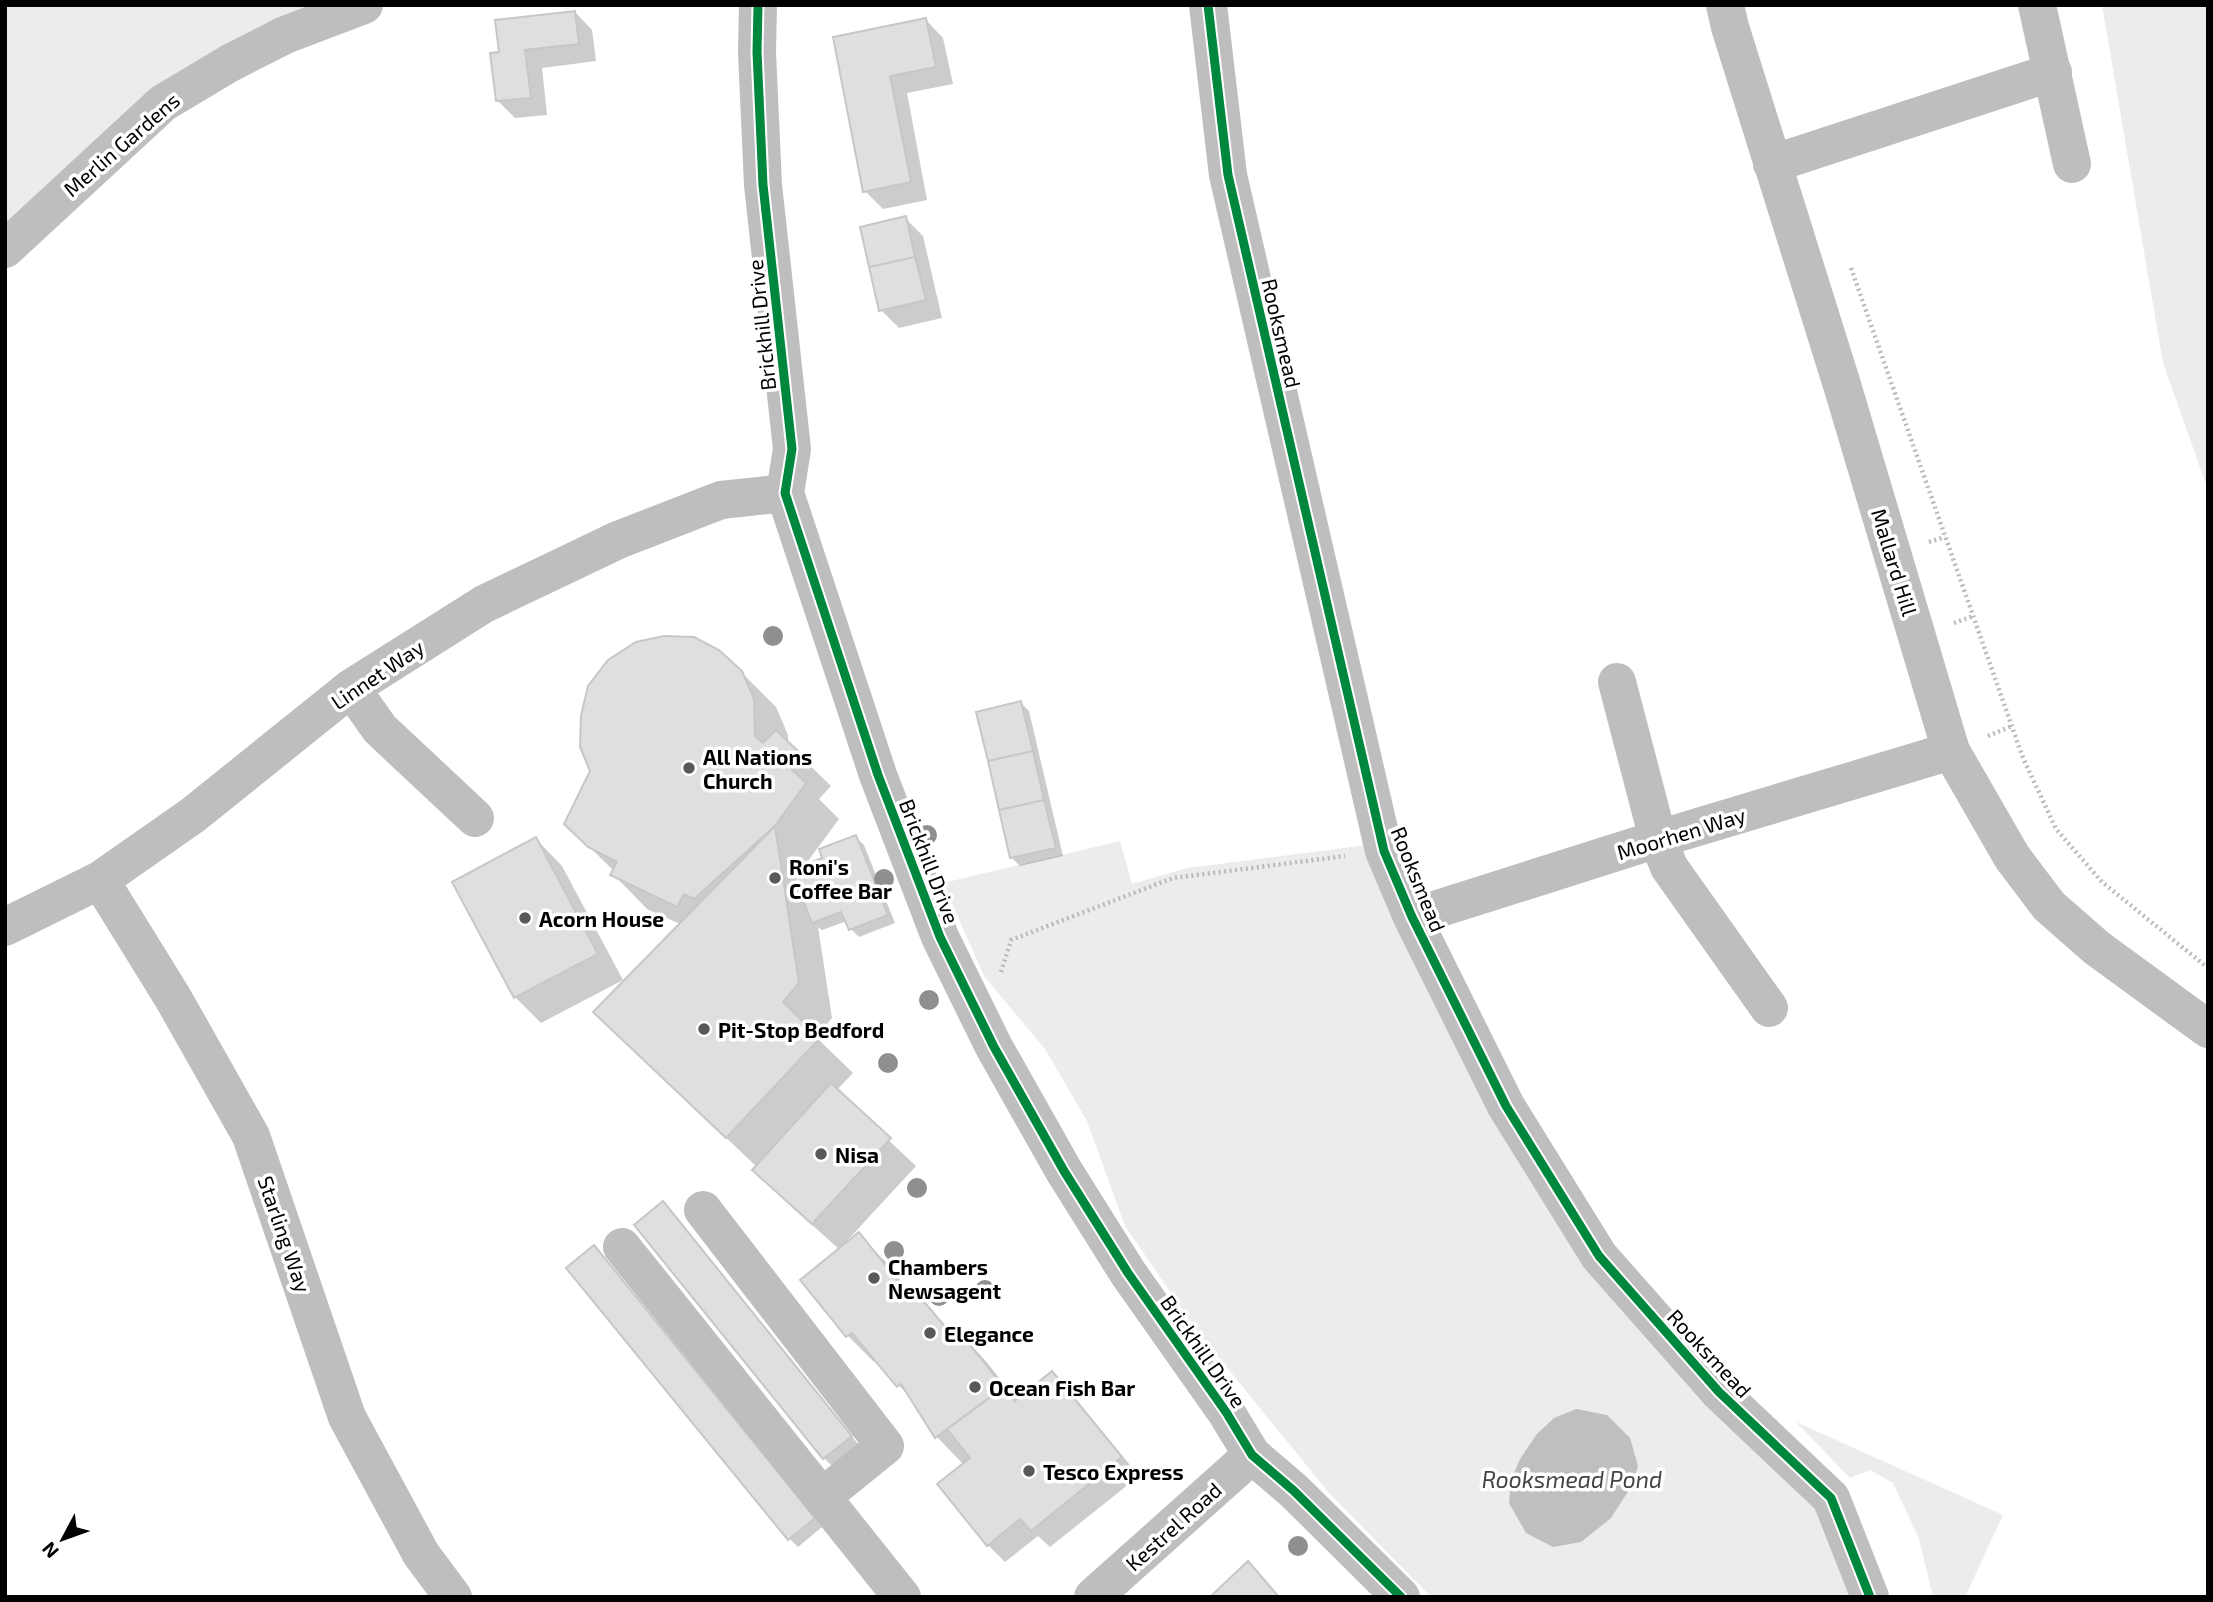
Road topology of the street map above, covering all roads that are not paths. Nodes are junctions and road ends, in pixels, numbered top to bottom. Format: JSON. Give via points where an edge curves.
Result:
{"nodes":[{"id":1,"x":364,"y":5,"type":"edge"},
{"id":2,"x":758,"y":5,"type":"edge"},
{"id":3,"x":1208,"y":5,"type":"edge"},
{"id":4,"x":1725,"y":5,"type":"edge"},
{"id":5,"x":2037,"y":5,"type":"edge"},
{"id":6,"x":2053,"y":72,"type":"junction"},
{"id":7,"x":1772,"y":164,"type":"junction"},
{"id":8,"x":2072,"y":164,"type":"dead end"},
{"id":9,"x":5,"y":250,"type":"edge"},
{"id":10,"x":785,"y":493,"type":"junction"},
{"id":11,"x":1617,"y":682,"type":"dead end"},
{"id":12,"x":351,"y":688,"type":"junction"},
{"id":13,"x":1951,"y":751,"type":"junction"},
{"id":14,"x":475,"y":818,"type":"dead end"},
{"id":15,"x":1658,"y":839,"type":"junction"},
{"id":16,"x":100,"y":880,"type":"junction"},
{"id":17,"x":1412,"y":917,"type":"junction"},
{"id":18,"x":5,"y":927,"type":"edge"},
{"id":19,"x":1769,"y":1009,"type":"dead end"},
{"id":20,"x":2208,"y":1029,"type":"edge"},
{"id":21,"x":703,"y":1210,"type":"dead end"},
{"id":22,"x":622,"y":1247,"type":"dead end"},
{"id":23,"x":1252,"y":1455,"type":"junction"},
{"id":24,"x":822,"y":1497,"type":"junction"},
{"id":25,"x":453,"y":1597,"type":"edge"},
{"id":26,"x":902,"y":1597,"type":"edge"},
{"id":27,"x":1093,"y":1597,"type":"edge"},
{"id":28,"x":1401,"y":1597,"type":"edge"},
{"id":29,"x":1870,"y":1597,"type":"edge"}],
"edges":[{"from":1,"to":9,"type":"street","name":"Merlin Gardens","via":[[285,35],[163,103]]},
{"from":2,"to":10,"type":"street","name":"Brickhill Drive","via":[[764,185],[792,449]]},
{"from":3,"to":17,"type":"street","name":"Rooksmead","via":[[1228,175],[1384,851]]},
{"from":4,"to":7,"type":"street","name":"Mallard Hill"},
{"from":5,"to":6,"type":"street"},
{"from":6,"to":7,"type":"street"},
{"from":6,"to":8,"type":"street"},
{"from":7,"to":13,"type":"street","name":"Mallard Hill"},
{"from":10,"to":12,"type":"street","name":"Linnet Way","via":[[721,500],[618,540],[484,604]]},
{"from":10,"to":23,"type":"street","name":"Brickhill Drive","via":[[878,775],[940,937],[1064,1171]]},
{"from":11,"to":15,"type":"street"},
{"from":12,"to":14,"type":"street","via":[[380,729]]},
{"from":12,"to":16,"type":"street","name":"Linnet Way","via":[[192,815]]},
{"from":13,"to":15,"type":"street","name":"Moorhen Way"},
{"from":13,"to":20,"type":"street","name":"Mallard Hill","via":[[2012,857],[2049,906],[2097,948]]},
{"from":15,"to":17,"type":"street","name":"Moorhen Way"},
{"from":15,"to":19,"type":"street","via":[[1669,867]]},
{"from":16,"to":18,"type":"street","name":"Linnet Way"},
{"from":16,"to":25,"type":"street","name":"Starling Way","via":[[251,1136],[347,1417],[421,1554]]},
{"from":17,"to":29,"type":"street","name":"Rooksmead","via":[[1506,1106],[1599,1256],[1719,1392],[1831,1498]]},
{"from":21,"to":24,"type":"street","via":[[885,1446]]},
{"from":22,"to":24,"type":"street"},
{"from":23,"to":27,"type":"street","name":"Kestrel Road"},
{"from":23,"to":28,"type":"street","name":"Brickhill Drive"},
{"from":24,"to":26,"type":"street"}]}
